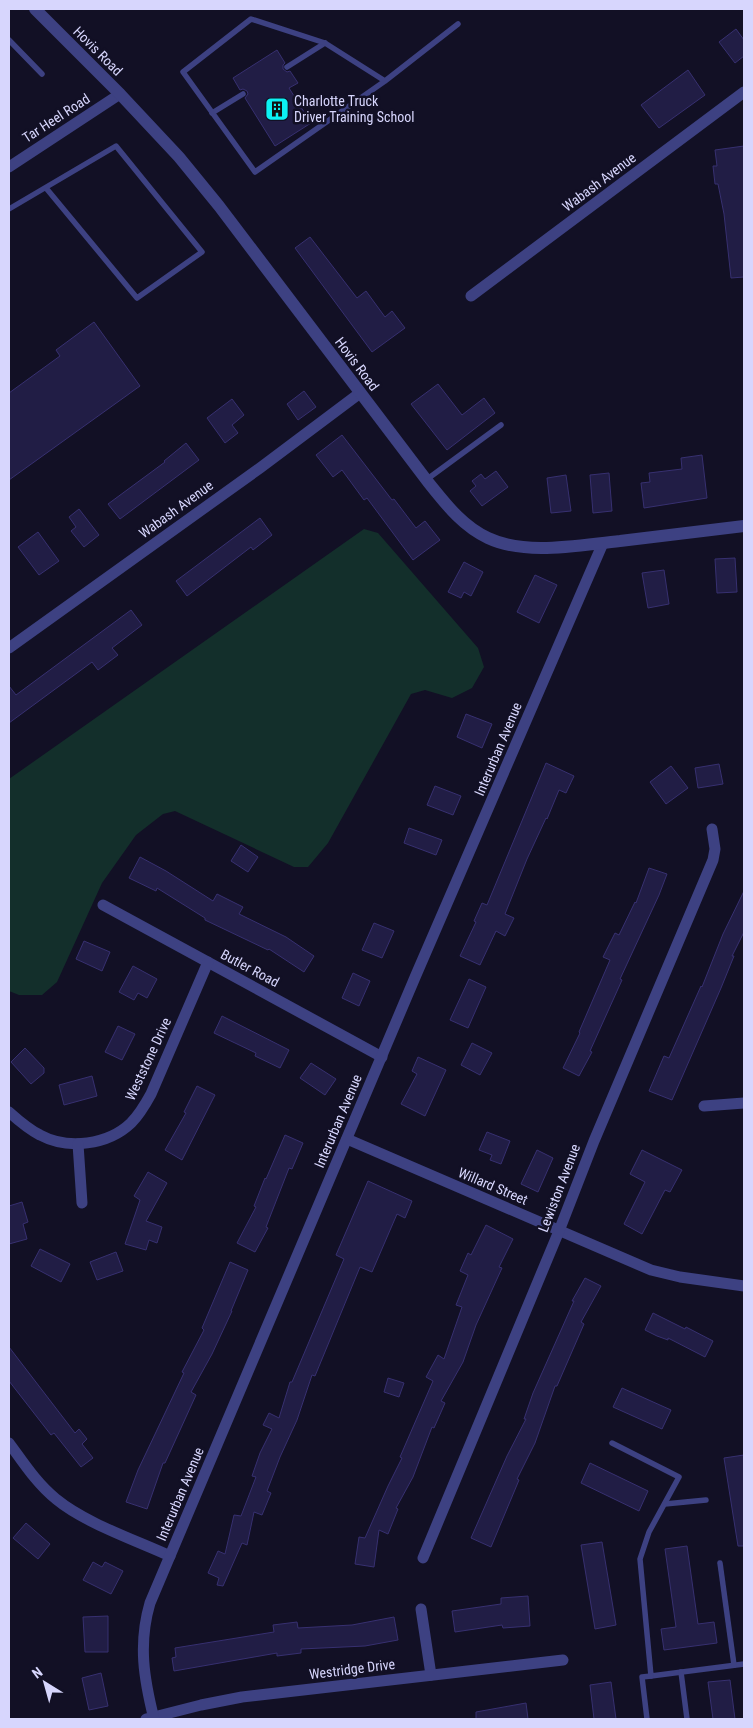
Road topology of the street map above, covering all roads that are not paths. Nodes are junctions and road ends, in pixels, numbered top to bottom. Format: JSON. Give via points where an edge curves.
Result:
{"nodes":[{"id":1,"x":35,"y":9,"type":"edge"},
{"id":2,"x":458,"y":24,"type":"dead end"},
{"id":3,"x":9,"y":40,"type":"edge"},
{"id":4,"x":325,"y":43,"type":"junction"},
{"id":5,"x":288,"y":67,"type":"dead end"},
{"id":6,"x":42,"y":74,"type":"dead end"},
{"id":7,"x":385,"y":81,"type":"junction"},
{"id":8,"x":744,"y":92,"type":"edge"},
{"id":9,"x":120,"y":94,"type":"junction"},
{"id":10,"x":243,"y":94,"type":"dead end"},
{"id":11,"x":212,"y":113,"type":"junction"},
{"id":12,"x":9,"y":167,"type":"edge"},
{"id":13,"x":46,"y":188,"type":"junction"},
{"id":14,"x":9,"y":209,"type":"edge"},
{"id":15,"x":471,"y":296,"type":"dead end"},
{"id":16,"x":360,"y":393,"type":"junction"},
{"id":17,"x":502,"y":425,"type":"dead end"},
{"id":18,"x":426,"y":480,"type":"junction"},
{"id":19,"x":744,"y":526,"type":"edge"},
{"id":20,"x":603,"y":543,"type":"junction"},
{"id":21,"x":9,"y":648,"type":"edge"},
{"id":22,"x":712,"y":829,"type":"dead end"},
{"id":23,"x":103,"y":905,"type":"dead end"},
{"id":24,"x":208,"y":962,"type":"junction"},
{"id":25,"x":382,"y":1056,"type":"junction"},
{"id":26,"x":744,"y":1103,"type":"edge"},
{"id":27,"x":704,"y":1106,"type":"dead end"},
{"id":28,"x":9,"y":1112,"type":"edge"},
{"id":29,"x":347,"y":1139,"type":"junction"},
{"id":30,"x":78,"y":1144,"type":"junction"},
{"id":31,"x":82,"y":1203,"type":"dead end"},
{"id":32,"x":559,"y":1231,"type":"junction"},
{"id":33,"x":744,"y":1286,"type":"edge"},
{"id":34,"x":9,"y":1443,"type":"edge"},
{"id":35,"x":612,"y":1443,"type":"dead end"},
{"id":36,"x":706,"y":1500,"type":"dead end"},
{"id":37,"x":665,"y":1504,"type":"junction"},
{"id":38,"x":170,"y":1556,"type":"junction"},
{"id":39,"x":424,"y":1558,"type":"dead end"},
{"id":40,"x":720,"y":1563,"type":"dead end"},
{"id":41,"x":421,"y":1609,"type":"dead end"},
{"id":42,"x":563,"y":1660,"type":"dead end"},
{"id":43,"x":744,"y":1664,"type":"edge"},
{"id":44,"x":734,"y":1665,"type":"junction"},
{"id":45,"x":681,"y":1672,"type":"junction"},
{"id":46,"x":431,"y":1675,"type":"junction"},
{"id":47,"x":651,"y":1676,"type":"junction"},
{"id":48,"x":151,"y":1718,"type":"edge"},
{"id":49,"x":647,"y":1719,"type":"edge"},
{"id":50,"x":687,"y":1719,"type":"edge"}],
"edges":[{"from":1,"to":9,"type":"street","name":"Hovis Road"},
{"from":2,"to":7,"type":"lane"},
{"from":3,"to":6,"type":"lane"},
{"from":4,"to":5,"type":"lane"},
{"from":4,"to":7,"type":"lane"},
{"from":4,"to":11,"type":"lane","via":[[251,18],[183,72]]},
{"from":7,"to":11,"type":"lane","via":[[255,172]]},
{"from":8,"to":15,"type":"street","name":"Wabash Avenue"},
{"from":9,"to":12,"type":"street","name":"Tar Heel Road"},
{"from":9,"to":16,"type":"street","name":"Hovis Road","via":[[219,206]]},
{"from":10,"to":11,"type":"lane"},
{"from":13,"to":13,"type":"lane","via":[[116,146],[202,252],[137,298]]},
{"from":13,"to":14,"type":"lane"},
{"from":16,"to":18,"type":"street","name":"Hovis Road"},
{"from":16,"to":21,"type":"street","name":"Wabash Avenue"},
{"from":17,"to":18,"type":"lane"},
{"from":18,"to":20,"type":"street","name":"Hovis Road","via":[[462,521],[499,543],[544,548]]},
{"from":19,"to":20,"type":"street","name":"Hovis Road"},
{"from":20,"to":25,"type":"street","name":"Interurban Avenue"},
{"from":22,"to":32,"type":"street","name":"Lewiston Avenue","via":[[713,860]]},
{"from":23,"to":24,"type":"street","name":"Butler Road"},
{"from":24,"to":25,"type":"street","name":"Butler Road"},
{"from":24,"to":30,"type":"street","name":"Weststone Drive","via":[[142,1110],[115,1134]]},
{"from":25,"to":29,"type":"street","name":"Interurban Avenue"},
{"from":26,"to":27,"type":"street"},
{"from":28,"to":30,"type":"street","name":"Weststone Drive","via":[[25,1127],[42,1136]]},
{"from":29,"to":32,"type":"street","name":"Willard Street"},
{"from":29,"to":38,"type":"street","name":"Interurban Avenue"},
{"from":30,"to":31,"type":"street"},
{"from":32,"to":33,"type":"street","name":"Willard Street","via":[[651,1270]]},
{"from":32,"to":39,"type":"street","name":"Lewiston Avenue"},
{"from":34,"to":38,"type":"street","via":[[55,1499],[74,1512]]},
{"from":35,"to":37,"type":"lane","via":[[679,1477]]},
{"from":36,"to":37,"type":"lane"},
{"from":37,"to":47,"type":"lane","via":[[649,1532],[640,1559]]},
{"from":38,"to":48,"type":"street","name":"Interurban Avenue","via":[[150,1603],[142,1642]]},
{"from":40,"to":44,"type":"lane"},
{"from":41,"to":46,"type":"street"},
{"from":42,"to":46,"type":"street","name":"Westridge Drive"},
{"from":43,"to":44,"type":"lane"},
{"from":44,"to":45,"type":"lane"},
{"from":45,"to":47,"type":"lane"},
{"from":45,"to":50,"type":"lane"},
{"from":46,"to":48,"type":"street","name":"Westridge Drive","via":[[242,1697]]},
{"from":47,"to":49,"type":"lane","via":[[642,1678]]}]}
